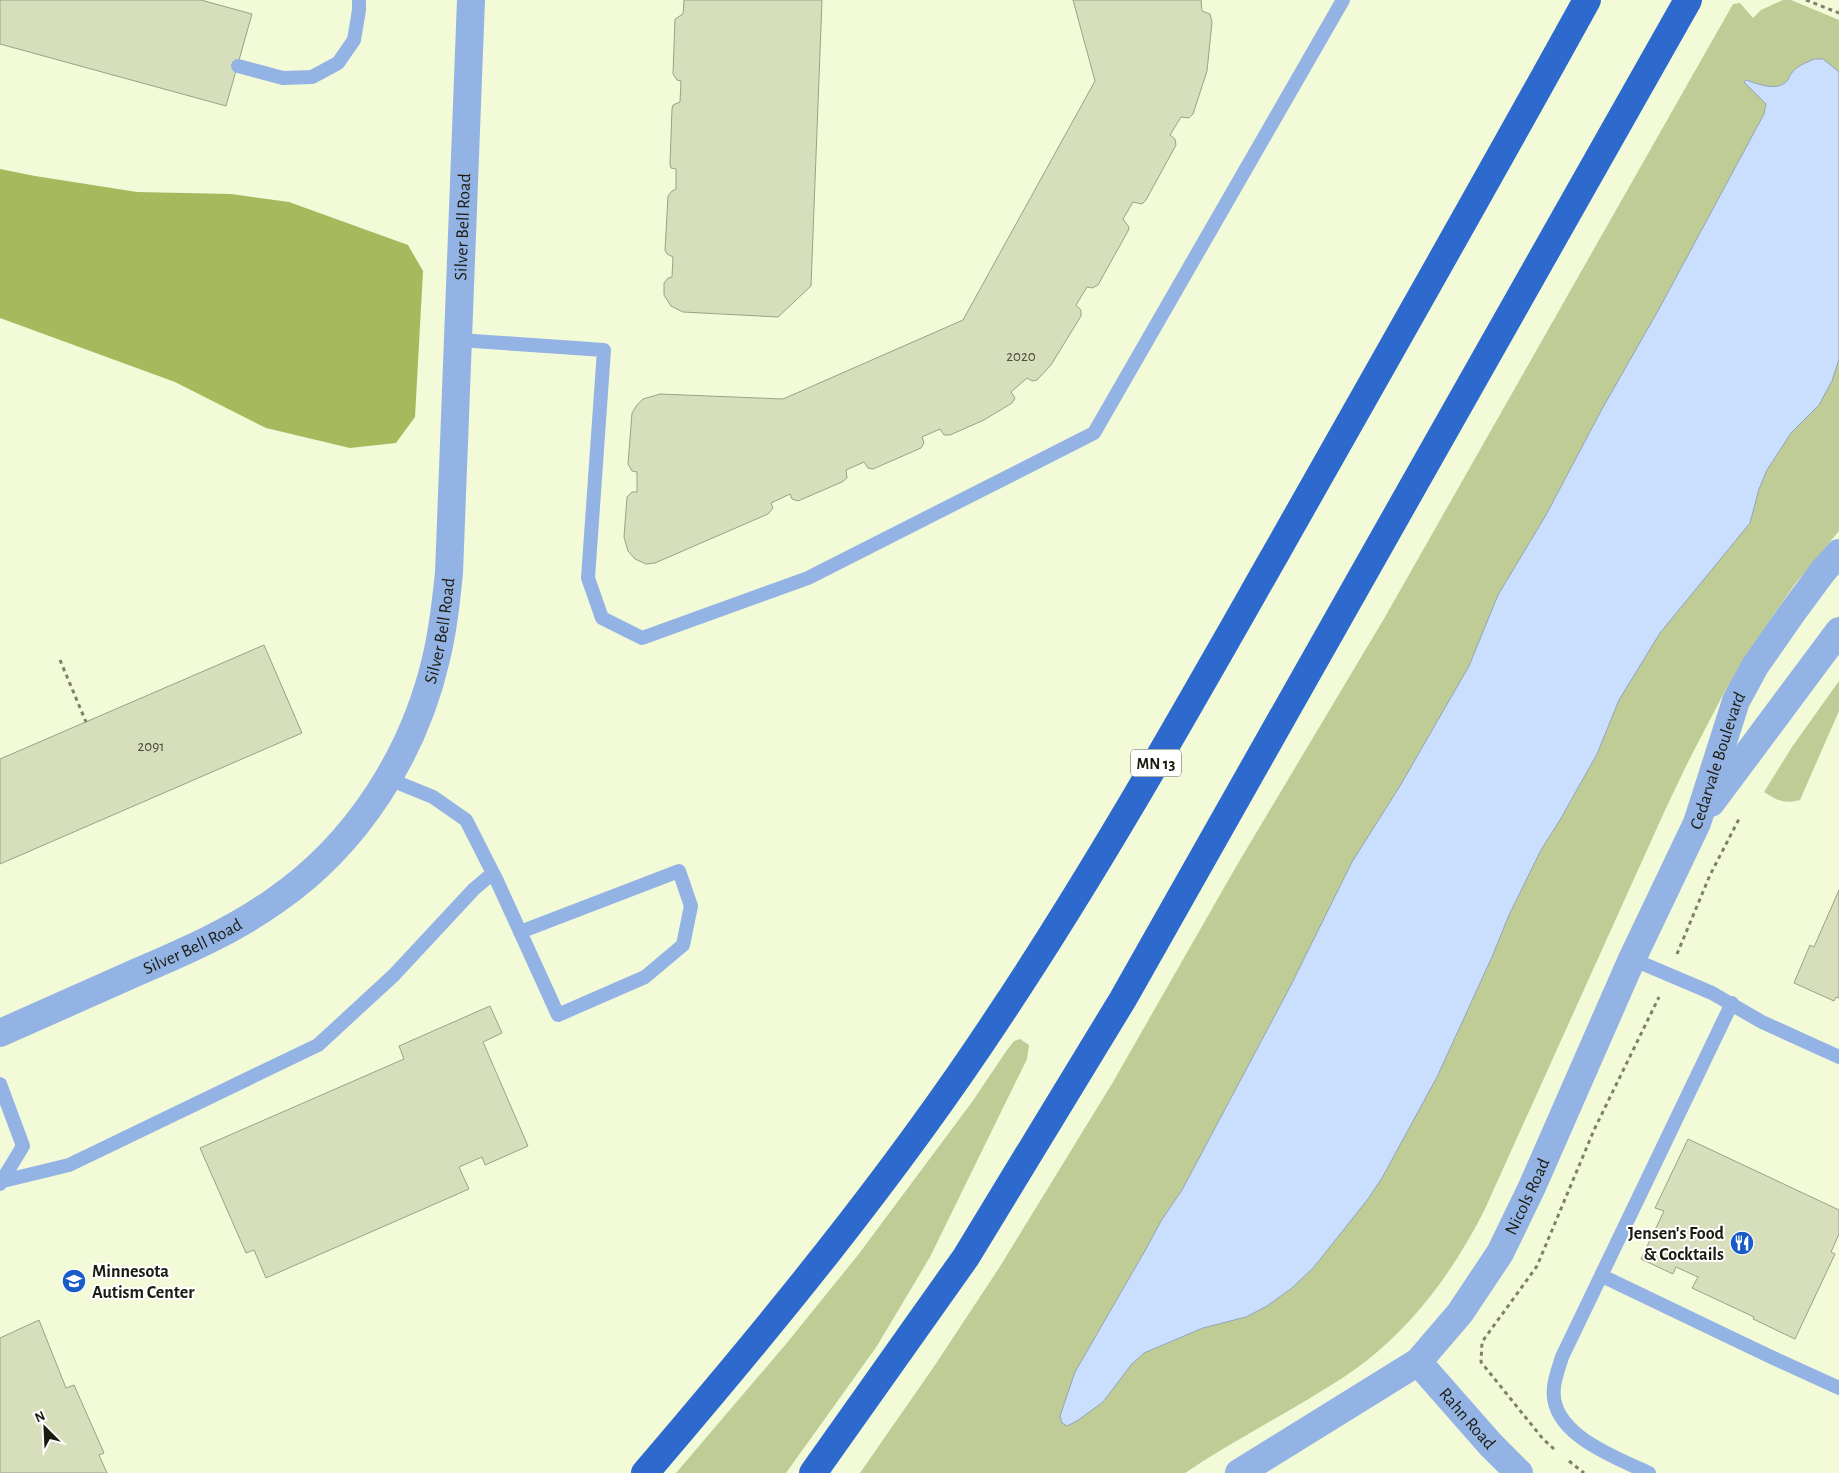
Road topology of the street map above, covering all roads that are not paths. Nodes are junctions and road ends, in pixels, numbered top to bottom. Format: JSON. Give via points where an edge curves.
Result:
{"nodes":[{"id":1,"x":359,"y":0,"type":"edge"},
{"id":2,"x":472,"y":0,"type":"edge"},
{"id":3,"x":1343,"y":0,"type":"edge"},
{"id":4,"x":1587,"y":0,"type":"edge"},
{"id":5,"x":1688,"y":0,"type":"edge"},
{"id":6,"x":238,"y":66,"type":"dead end"},
{"id":7,"x":458,"y":340,"type":"junction"},
{"id":8,"x":1839,"y":553,"type":"edge"},
{"id":9,"x":1839,"y":631,"type":"edge"},
{"id":10,"x":389,"y":779,"type":"junction"},
{"id":11,"x":1697,"y":823,"type":"junction"},
{"id":12,"x":493,"y":873,"type":"junction"},
{"id":13,"x":520,"y":932,"type":"junction"},
{"id":14,"x":1632,"y":959,"type":"junction"},
{"id":15,"x":1732,"y":1003,"type":"junction"},
{"id":16,"x":0,"y":1033,"type":"edge"},
{"id":17,"x":1839,"y":1057,"type":"edge"},
{"id":18,"x":0,"y":1084,"type":"edge"},
{"id":19,"x":1,"y":1183,"type":"edge"},
{"id":20,"x":1602,"y":1276,"type":"junction"},
{"id":21,"x":1418,"y":1362,"type":"junction"},
{"id":22,"x":1839,"y":1388,"type":"edge"},
{"id":23,"x":645,"y":1473,"type":"edge"},
{"id":24,"x":813,"y":1473,"type":"edge"},
{"id":25,"x":1239,"y":1473,"type":"edge"},
{"id":26,"x":1519,"y":1473,"type":"edge"},
{"id":27,"x":1650,"y":1473,"type":"edge"}],
"edges":[{"from":1,"to":6,"type":"lane","via":[[354,40],[338,63],[329,68],[312,77],[283,78]]},
{"from":2,"to":7,"type":"street","name":"Silver Bell Road"},
{"from":3,"to":7,"type":"lane","via":[[1094,433],[808,578],[642,638],[602,618],[588,578],[604,350]]},
{"from":4,"to":23,"type":"highway","number":"MN 13","via":[[1273,558],[1078,895],[980,1045],[886,1176],[797,1290]]},
{"from":5,"to":24,"type":"highway","via":[[1123,999],[966,1257]]},
{"from":7,"to":10,"type":"street","name":"Silver Bell Road","via":[[449,573],[442,630],[422,708]]},
{"from":8,"to":11,"type":"street","name":"Cedarvale Boulevard","via":[[1755,666],[1736,701]]},
{"from":9,"to":11,"type":"street","name":"Cedarvale Boulevard"},
{"from":10,"to":12,"type":"lane","via":[[433,797],[466,820]]},
{"from":10,"to":16,"type":"street","name":"Silver Bell Road","via":[[337,846],[277,900],[225,932]]},
{"from":11,"to":14,"type":"street","name":"Nicols Road"},
{"from":12,"to":13,"type":"lane"},
{"from":12,"to":19,"type":"lane","via":[[394,975],[318,1045],[69,1165]]},
{"from":13,"to":13,"type":"lane","via":[[558,1015],[646,977],[683,945],[691,906],[679,871]]},
{"from":14,"to":15,"type":"lane"},
{"from":14,"to":21,"type":"street","name":"Nicols Road","via":[[1500,1253],[1460,1312]]},
{"from":15,"to":17,"type":"lane","via":[[1762,1022]]},
{"from":15,"to":20,"type":"lane"},
{"from":18,"to":19,"type":"lane","via":[[24,1146]]},
{"from":20,"to":22,"type":"lane"},
{"from":20,"to":27,"type":"lane","via":[[1562,1357],[1554,1388],[1555,1402],[1559,1415],[1585,1441]]},
{"from":21,"to":25,"type":"street","name":"Nicols Road"},
{"from":21,"to":26,"type":"street","name":"Rahn Road"}]}
